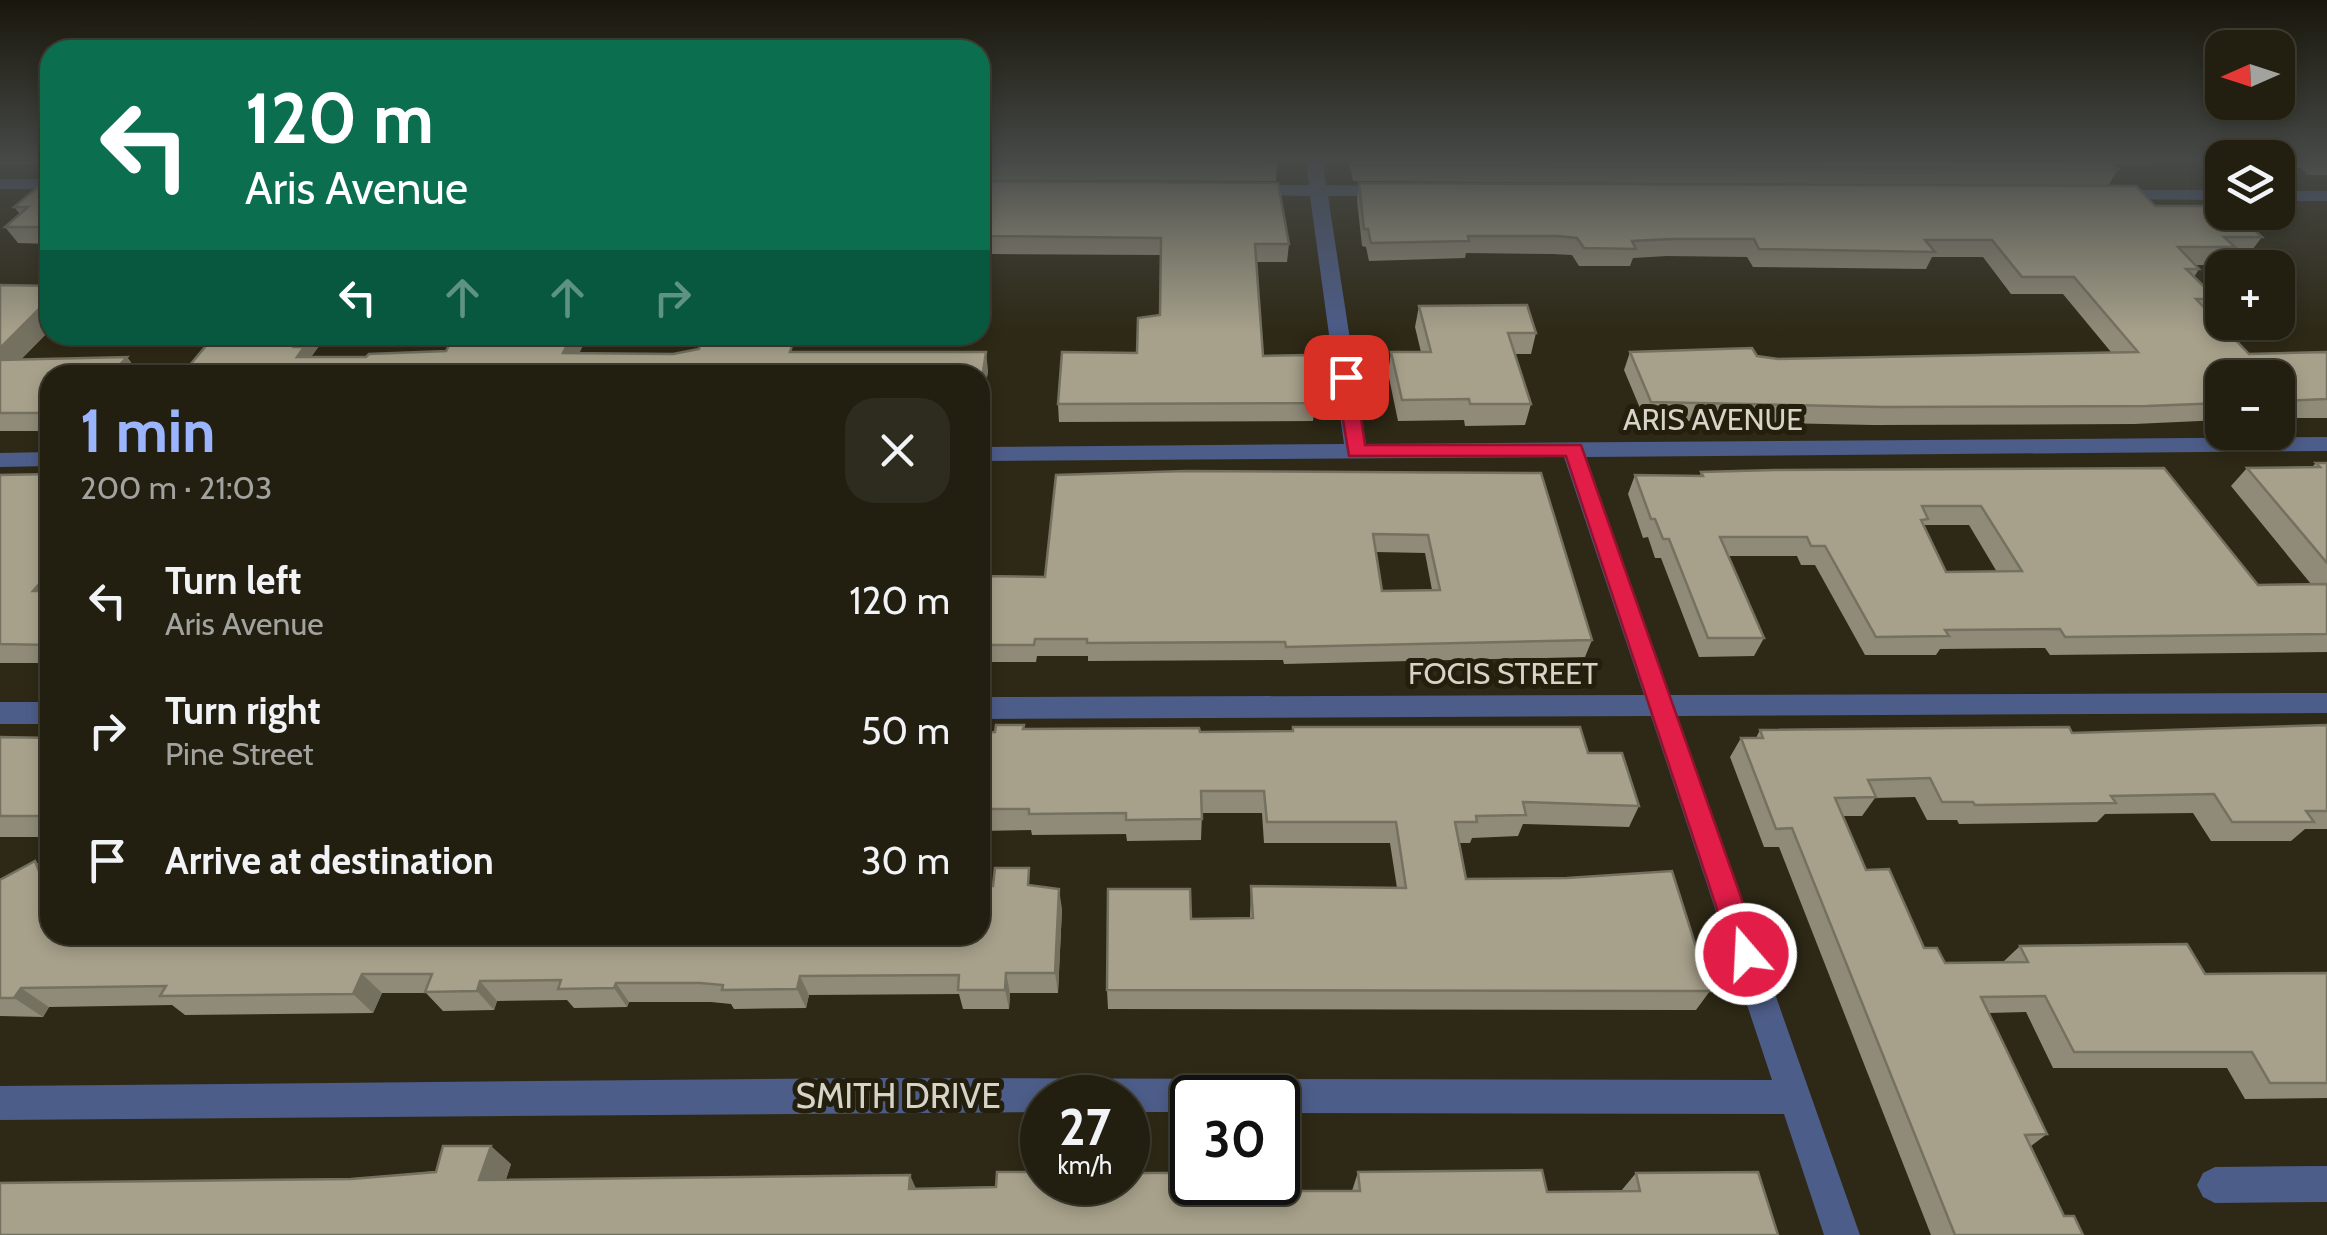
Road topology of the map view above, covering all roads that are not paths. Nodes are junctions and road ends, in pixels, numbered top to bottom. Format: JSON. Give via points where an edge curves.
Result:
{"nodes":[{"id":1,"x":1322,"y":219,"type":"edge"},
{"id":2,"x":2327,"y":444,"type":"edge"},
{"id":3,"x":1574,"y":450,"type":"junction"},
{"id":4,"x":1356,"y":452,"type":"junction"},
{"id":5,"x":990,"y":454,"type":"edge"},
{"id":6,"x":0,"y":460,"type":"edge"},
{"id":7,"x":40,"y":460,"type":"edge"},
{"id":8,"x":2327,"y":703,"type":"edge"},
{"id":9,"x":1661,"y":705,"type":"junction"},
{"id":10,"x":990,"y":708,"type":"edge"},
{"id":11,"x":0,"y":713,"type":"edge"},
{"id":12,"x":40,"y":713,"type":"edge"},
{"id":13,"x":1796,"y":1097,"type":"junction"},
{"id":14,"x":0,"y":1103,"type":"edge"},
{"id":15,"x":2327,"y":1184,"type":"edge"},
{"id":16,"x":2216,"y":1185,"type":"dead end"},
{"id":17,"x":1842,"y":1235,"type":"edge"}],
"edges":[{"from":1,"to":4,"type":"street"},
{"from":2,"to":3,"type":"street","name":"ARIS AVENUE"},
{"from":3,"to":4,"type":"street","name":"ARIS AVENUE"},
{"from":3,"to":9,"type":"street"},
{"from":4,"to":5,"type":"street","name":"ARIS AVENUE"},
{"from":6,"to":7,"type":"street"},
{"from":8,"to":9,"type":"street","name":"FOCIS STREET"},
{"from":9,"to":10,"type":"street","name":"FOCIS STREET"},
{"from":9,"to":13,"type":"street"},
{"from":11,"to":12,"type":"street"},
{"from":13,"to":14,"type":"street","name":"SMITH DRIVE","via":[[867,1094]]},
{"from":13,"to":17,"type":"street"},
{"from":15,"to":16,"type":"street"}]}
